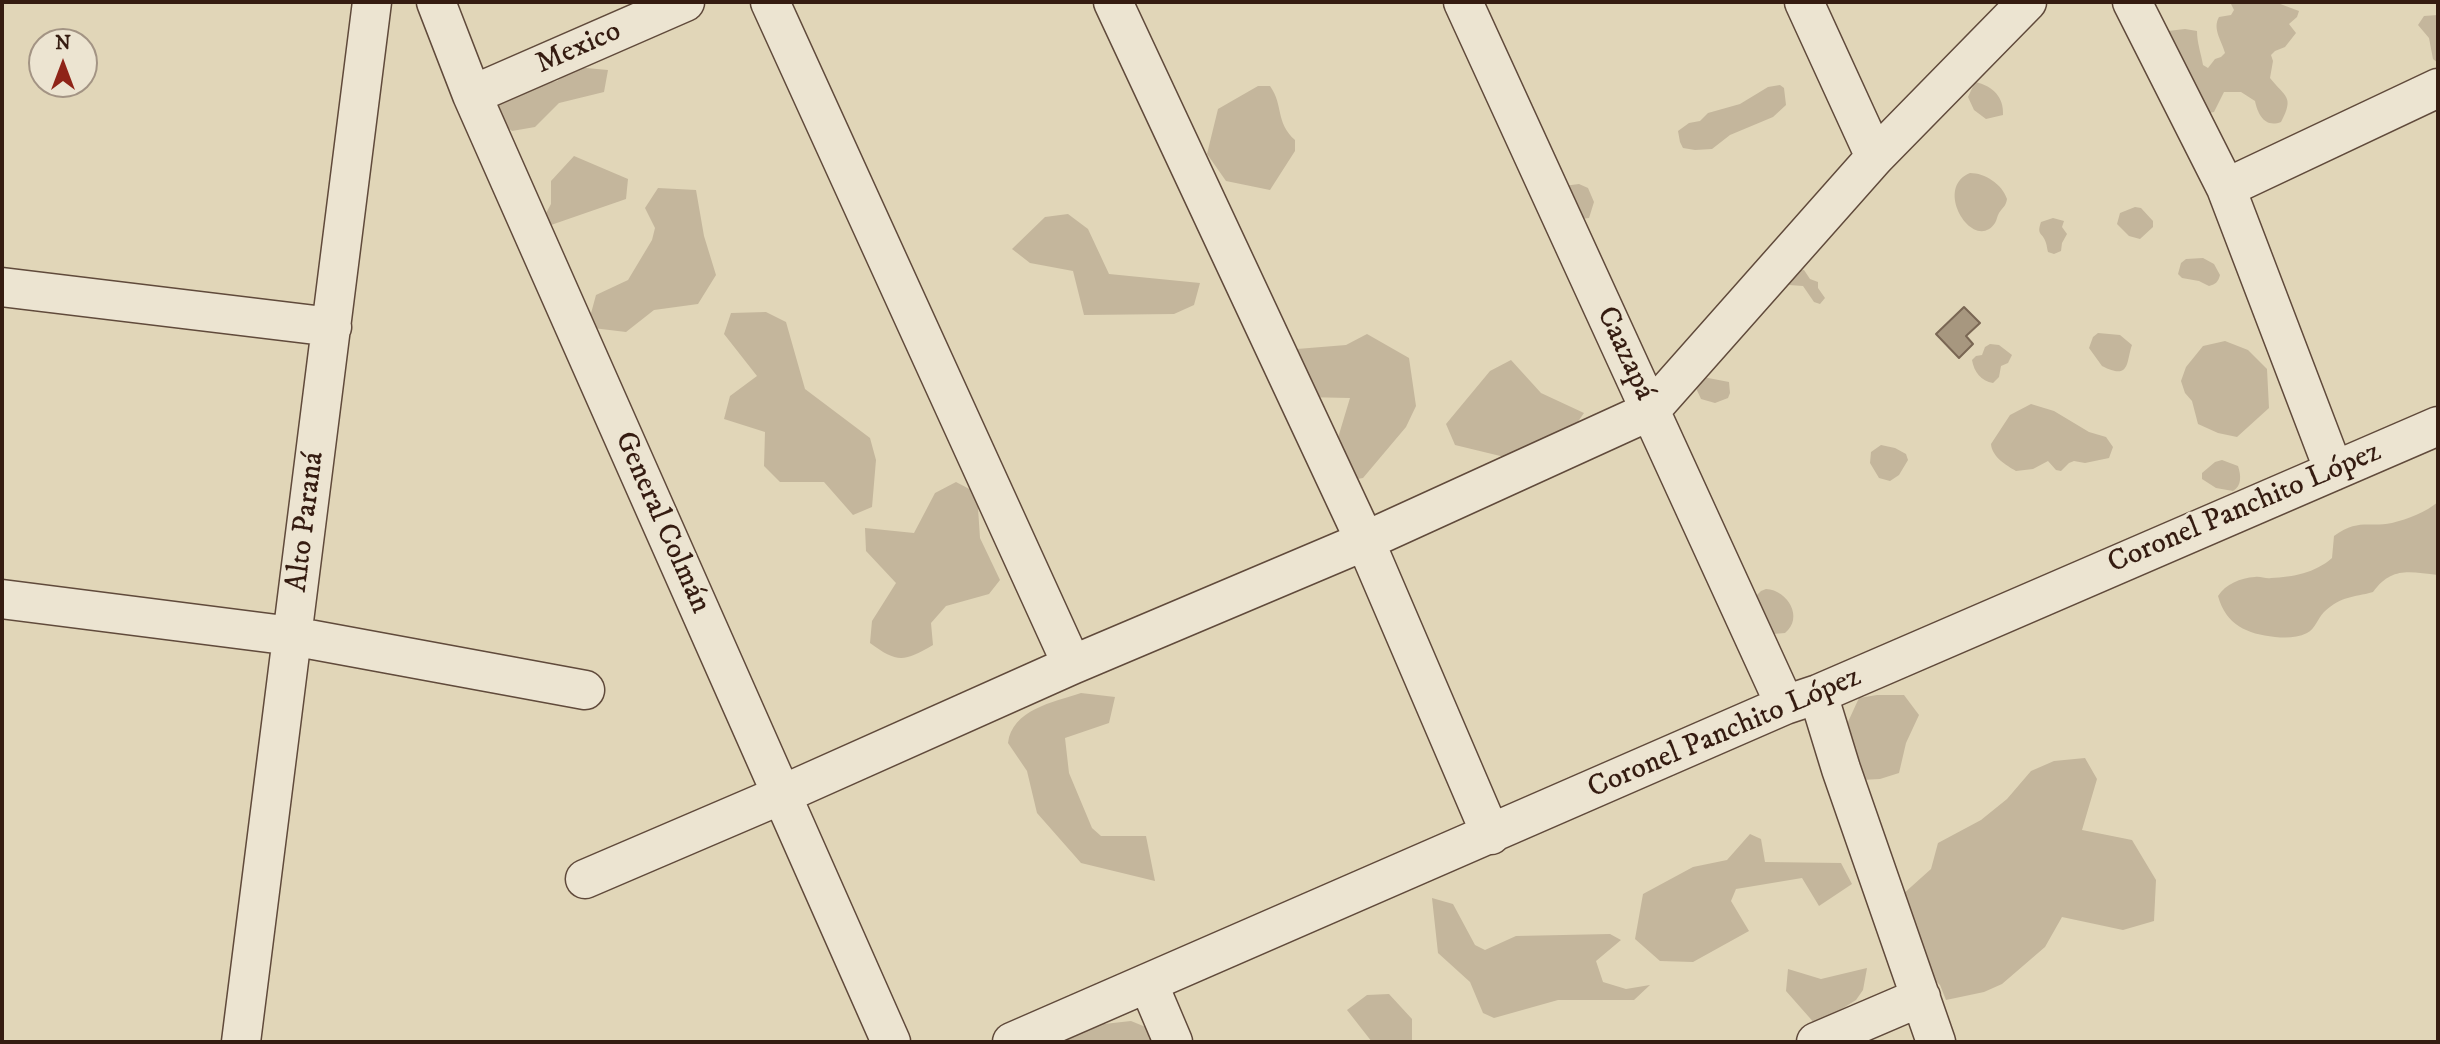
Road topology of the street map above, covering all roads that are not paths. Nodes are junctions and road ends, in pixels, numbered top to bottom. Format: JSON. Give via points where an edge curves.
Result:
{"nodes":[{"id":1,"x":372,"y":2,"type":"edge"},
{"id":2,"x":436,"y":2,"type":"edge"},
{"id":3,"x":685,"y":2,"type":"edge"},
{"id":4,"x":770,"y":2,"type":"edge"},
{"id":5,"x":1113,"y":2,"type":"edge"},
{"id":6,"x":1463,"y":2,"type":"edge"},
{"id":7,"x":1804,"y":2,"type":"edge"},
{"id":8,"x":2027,"y":2,"type":"edge"},
{"id":9,"x":2132,"y":2,"type":"edge"},
{"id":10,"x":2438,"y":88,"type":"edge"},
{"id":11,"x":472,"y":95,"type":"junction"},
{"id":12,"x":1875,"y":157,"type":"junction"},
{"id":13,"x":2226,"y":188,"type":"junction"},
{"id":14,"x":2,"y":287,"type":"edge"},
{"id":15,"x":332,"y":327,"type":"junction"},
{"id":16,"x":1650,"y":411,"type":"junction"},
{"id":17,"x":2438,"y":426,"type":"edge"},
{"id":18,"x":2333,"y":471,"type":"junction"},
{"id":19,"x":1365,"y":541,"type":"junction"},
{"id":20,"x":2,"y":599,"type":"edge"},
{"id":21,"x":292,"y":636,"type":"junction"},
{"id":22,"x":1072,"y":665,"type":"junction"},
{"id":23,"x":585,"y":690,"type":"dead end"},
{"id":24,"x":1801,"y":700,"type":"junction"},
{"id":25,"x":781,"y":795,"type":"junction"},
{"id":26,"x":1492,"y":835,"type":"junction"},
{"id":27,"x":585,"y":879,"type":"dead end"},
{"id":28,"x":1148,"y":983,"type":"junction"},
{"id":29,"x":1921,"y":997,"type":"junction"},
{"id":30,"x":240,"y":1042,"type":"edge"},
{"id":31,"x":891,"y":1042,"type":"edge"},
{"id":32,"x":1012,"y":1042,"type":"edge"},
{"id":33,"x":1173,"y":1042,"type":"edge"},
{"id":34,"x":1816,"y":1042,"type":"edge"},
{"id":35,"x":1936,"y":1042,"type":"edge"}],
"edges":[{"from":1,"to":15,"type":"street","name":"Alto Paraná"},
{"from":2,"to":11,"type":"street","name":"General Colmán"},
{"from":3,"to":11,"type":"street","name":"Mexico"},
{"from":4,"to":22,"type":"street"},
{"from":5,"to":19,"type":"street"},
{"from":6,"to":16,"type":"street","name":"Caazapá"},
{"from":7,"to":12,"type":"street"},
{"from":8,"to":12,"type":"street"},
{"from":9,"to":13,"type":"street"},
{"from":10,"to":13,"type":"street"},
{"from":11,"to":25,"type":"street","name":"General Colmán"},
{"from":12,"to":16,"type":"street"},
{"from":13,"to":18,"type":"street"},
{"from":14,"to":15,"type":"street"},
{"from":15,"to":21,"type":"street","name":"Alto Paraná"},
{"from":16,"to":19,"type":"street"},
{"from":16,"to":24,"type":"street","name":"Caazapá"},
{"from":17,"to":18,"type":"street","name":"Coronel Panchito López"},
{"from":18,"to":24,"type":"street","name":"Coronel Panchito López"},
{"from":19,"to":22,"type":"street"},
{"from":19,"to":26,"type":"street"},
{"from":20,"to":21,"type":"street"},
{"from":21,"to":23,"type":"street"},
{"from":21,"to":30,"type":"street","name":"Alto Paraná"},
{"from":22,"to":25,"type":"street"},
{"from":24,"to":26,"type":"street","name":"Coronel Panchito López"},
{"from":24,"to":29,"type":"street","name":"Caazapá","via":[[1841,769]]},
{"from":25,"to":27,"type":"street"},
{"from":25,"to":31,"type":"street","name":"General Colmán"},
{"from":26,"to":28,"type":"street","name":"Coronel Panchito López"},
{"from":28,"to":32,"type":"street","name":"Coronel Panchito López"},
{"from":28,"to":33,"type":"street"},
{"from":29,"to":34,"type":"street"},
{"from":29,"to":35,"type":"street","name":"Caazapá"}]}
